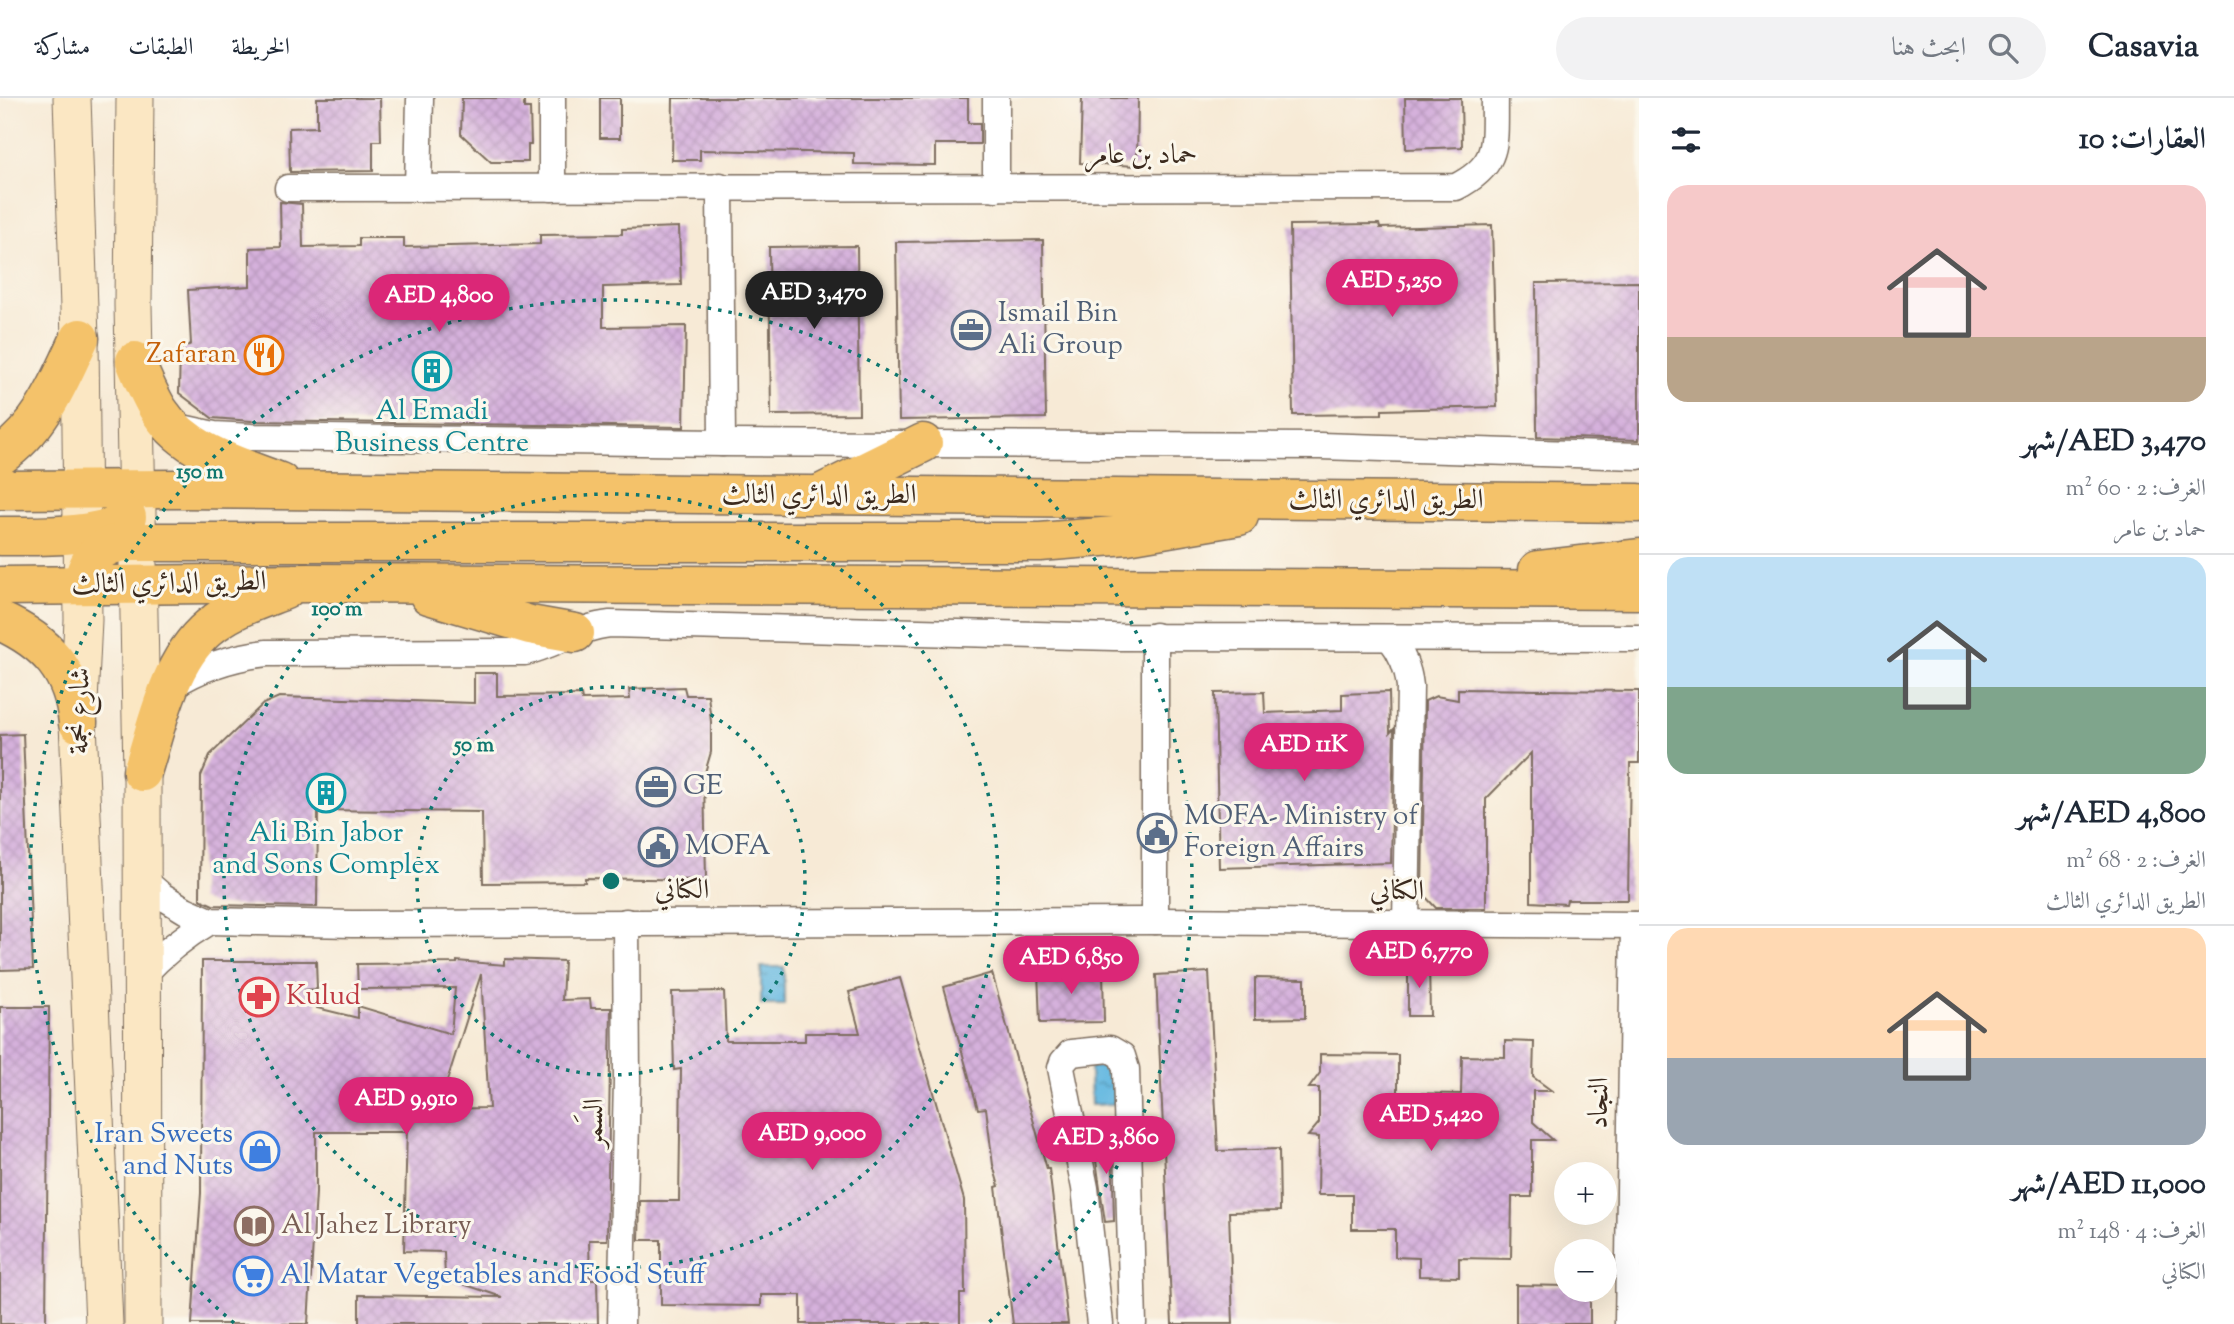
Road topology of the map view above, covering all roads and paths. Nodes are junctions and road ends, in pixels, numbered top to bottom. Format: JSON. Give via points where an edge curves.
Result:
{"nodes":[{"id":1,"x":135,"y":98,"type":"edge"},
{"id":2,"x":420,"y":98,"type":"edge"},
{"id":3,"x":552,"y":98,"type":"edge"},
{"id":4,"x":996,"y":98,"type":"edge"},
{"id":5,"x":1494,"y":98,"type":"edge"},
{"id":6,"x":70,"y":100,"type":"edge"},
{"id":7,"x":720,"y":186,"type":"junction"},
{"id":8,"x":288,"y":188,"type":"dead end"},
{"id":9,"x":418,"y":188,"type":"junction"},
{"id":10,"x":552,"y":188,"type":"junction"},
{"id":11,"x":996,"y":188,"type":"junction"},
{"id":12,"x":80,"y":338,"type":"junction"},
{"id":13,"x":135,"y":361,"type":"junction"},
{"id":14,"x":165,"y":419,"type":"junction"},
{"id":15,"x":722,"y":443,"type":"junction"},
{"id":16,"x":923,"y":443,"type":"junction"},
{"id":17,"x":1639,"y":456,"type":"edge"},
{"id":18,"x":5,"y":479,"type":"edge"},
{"id":19,"x":81,"y":489,"type":"junction"},
{"id":20,"x":136,"y":489,"type":"junction"},
{"id":21,"x":305,"y":492,"type":"junction"},
{"id":22,"x":816,"y":496,"type":"junction"},
{"id":23,"x":1320,"y":500,"type":"junction"},
{"id":24,"x":1639,"y":503,"type":"edge"},
{"id":25,"x":82,"y":533,"type":"junction"},
{"id":26,"x":7,"y":536,"type":"edge"},
{"id":27,"x":137,"y":542,"type":"junction"},
{"id":28,"x":1639,"y":558,"type":"edge"},
{"id":29,"x":311,"y":583,"type":"junction"},
{"id":30,"x":390,"y":583,"type":"junction"},
{"id":31,"x":138,"y":584,"type":"junction"},
{"id":32,"x":82,"y":585,"type":"junction"},
{"id":33,"x":0,"y":586,"type":"edge"},
{"id":34,"x":1564,"y":590,"type":"junction"},
{"id":35,"x":1639,"y":590,"type":"edge"},
{"id":36,"x":1436,"y":591,"type":"junction"},
{"id":37,"x":1639,"y":605,"type":"edge"},
{"id":38,"x":0,"y":621,"type":"edge"},
{"id":39,"x":575,"y":633,"type":"junction"},
{"id":40,"x":1156,"y":636,"type":"junction"},
{"id":41,"x":1390,"y":638,"type":"junction"},
{"id":42,"x":1639,"y":638,"type":"edge"},
{"id":43,"x":171,"y":685,"type":"junction"},
{"id":44,"x":78,"y":723,"type":"junction"},
{"id":45,"x":142,"y":772,"type":"junction"},
{"id":46,"x":142,"y":879,"type":"junction"},
{"id":47,"x":209,"y":921,"type":"junction"},
{"id":48,"x":1155,"y":921,"type":"junction"},
{"id":49,"x":626,"y":922,"type":"junction"},
{"id":50,"x":1406,"y":923,"type":"junction"},
{"id":51,"x":1637,"y":925,"type":"edge"},
{"id":52,"x":142,"y":976,"type":"junction"},
{"id":53,"x":104,"y":1324,"type":"edge"},
{"id":54,"x":143,"y":1324,"type":"edge"},
{"id":55,"x":621,"y":1324,"type":"edge"},
{"id":56,"x":1100,"y":1324,"type":"edge"},
{"id":57,"x":1133,"y":1324,"type":"edge"},
{"id":58,"x":1628,"y":1324,"type":"edge"}],
"edges":[{"from":1,"to":13,"type":"main road","name":"شارع نجمة"},
{"from":2,"to":9,"type":"street"},
{"from":3,"to":10,"type":"street"},
{"from":4,"to":11,"type":"street"},
{"from":5,"to":11,"type":"street","name":"حماد بن عامر","via":[[1493,152],[1475,177],[1456,187]]},
{"from":6,"to":12,"type":"main road","name":"شارع نجمة"},
{"from":7,"to":10,"type":"street","name":"حماد بن عامر"},
{"from":7,"to":11,"type":"street","name":"حماد بن عامر"},
{"from":7,"to":15,"type":"street"},
{"from":8,"to":9,"type":"street","name":"حماد بن عامر"},
{"from":9,"to":10,"type":"street","name":"حماد بن عامر"},
{"from":12,"to":18,"type":"highway"},
{"from":12,"to":19,"type":"main road","name":"شارع نجمة"},
{"from":13,"to":14,"type":"highway"},
{"from":13,"to":20,"type":"main road","name":"شارع نجمة"},
{"from":14,"to":15,"type":"street","name":"الطريق الدائري الثالث","via":[[185,430],[214,435]]},
{"from":14,"to":21,"type":"highway","via":[[182,437],[209,454]]},
{"from":15,"to":16,"type":"street","name":"الطريق الدائري الثالث"},
{"from":16,"to":17,"type":"street","name":"الطريق الدائري الثالث","via":[[1320,446]]},
{"from":16,"to":22,"type":"highway"},
{"from":18,"to":19,"type":"highway","name":"الطريق الدائري الثالث"},
{"from":18,"to":26,"type":"highway","via":[[27,503],[29,513],[22,531]]},
{"from":19,"to":20,"type":"highway","name":"الطريق الدائري الثالث"},
{"from":19,"to":25,"type":"main road","name":"شارع نجمة"},
{"from":20,"to":21,"type":"highway","name":"الطريق الدائري الثالث"},
{"from":20,"to":25,"type":"highway","via":[[132,508],[119,525]]},
{"from":20,"to":27,"type":"main road","name":"شارع نجمة"},
{"from":21,"to":22,"type":"highway","name":"الطريق الدائري الثالث"},
{"from":22,"to":23,"type":"highway","name":"الطريق الدائري الثالث"},
{"from":23,"to":24,"type":"highway","name":"الطريق الدائري الثالث"},
{"from":23,"to":27,"type":"highway","via":[[1168,529],[1040,542]]},
{"from":25,"to":26,"type":"highway"},
{"from":25,"to":32,"type":"main road","name":"شارع نجمة"},
{"from":27,"to":31,"type":"main road","name":"شارع نجمة"},
{"from":27,"to":32,"type":"highway","via":[[102,549],[85,569]]},
{"from":28,"to":36,"type":"highway","via":[[1521,572]]},
{"from":29,"to":30,"type":"highway","name":"الطريق الدائري الثالث"},
{"from":29,"to":31,"type":"highway","name":"الطريق الدائري الثالث"},
{"from":29,"to":43,"type":"highway","via":[[268,596],[217,621],[192,645]]},
{"from":30,"to":36,"type":"highway","name":"الطريق الدائري الثالث"},
{"from":30,"to":39,"type":"highway","via":[[530,625]]},
{"from":31,"to":32,"type":"highway","name":"الطريق الدائري الثالث"},
{"from":31,"to":45,"type":"main road","name":"شارع نجمة"},
{"from":32,"to":33,"type":"highway","name":"الطريق الدائري الثالث"},
{"from":32,"to":44,"type":"main road","name":"شارع نجمة"},
{"from":34,"to":35,"type":"highway","name":"الطريق الدائري الثالث"},
{"from":34,"to":36,"type":"highway","name":"الطريق الدائري الثالث"},
{"from":34,"to":37,"type":"highway"},
{"from":38,"to":44,"type":"highway","via":[[38,643],[54,659],[76,698]]},
{"from":39,"to":40,"type":"street","via":[[610,624]]},
{"from":39,"to":43,"type":"street","via":[[525,652],[242,656],[193,672]]},
{"from":40,"to":41,"type":"street"},
{"from":40,"to":48,"type":"street"},
{"from":41,"to":42,"type":"street"},
{"from":41,"to":50,"type":"street","via":[[1405,663],[1409,686]]},
{"from":43,"to":45,"type":"highway"},
{"from":44,"to":53,"type":"main road","name":"شارع نجمة"},
{"from":45,"to":46,"type":"main road","name":"شارع نجمة"},
{"from":46,"to":47,"type":"street","name":"الكناني","via":[[173,903]]},
{"from":46,"to":52,"type":"main road","name":"شارع نجمة"},
{"from":47,"to":49,"type":"street","name":"الكناني"},
{"from":47,"to":52,"type":"street","via":[[184,936]]},
{"from":48,"to":49,"type":"street","name":"الكناني"},
{"from":48,"to":50,"type":"street","name":"الكناني"},
{"from":49,"to":55,"type":"street","name":"السَمر"},
{"from":50,"to":51,"type":"street","name":"الكناني"},
{"from":51,"to":58,"type":"street","name":"النجاد"},
{"from":52,"to":54,"type":"main road","name":"شارع نجمة"},
{"from":56,"to":57,"type":"street","via":[[1085,1188],[1061,1068],[1071,1053],[1110,1049],[1122,1056],[1126,1069]]}]}
